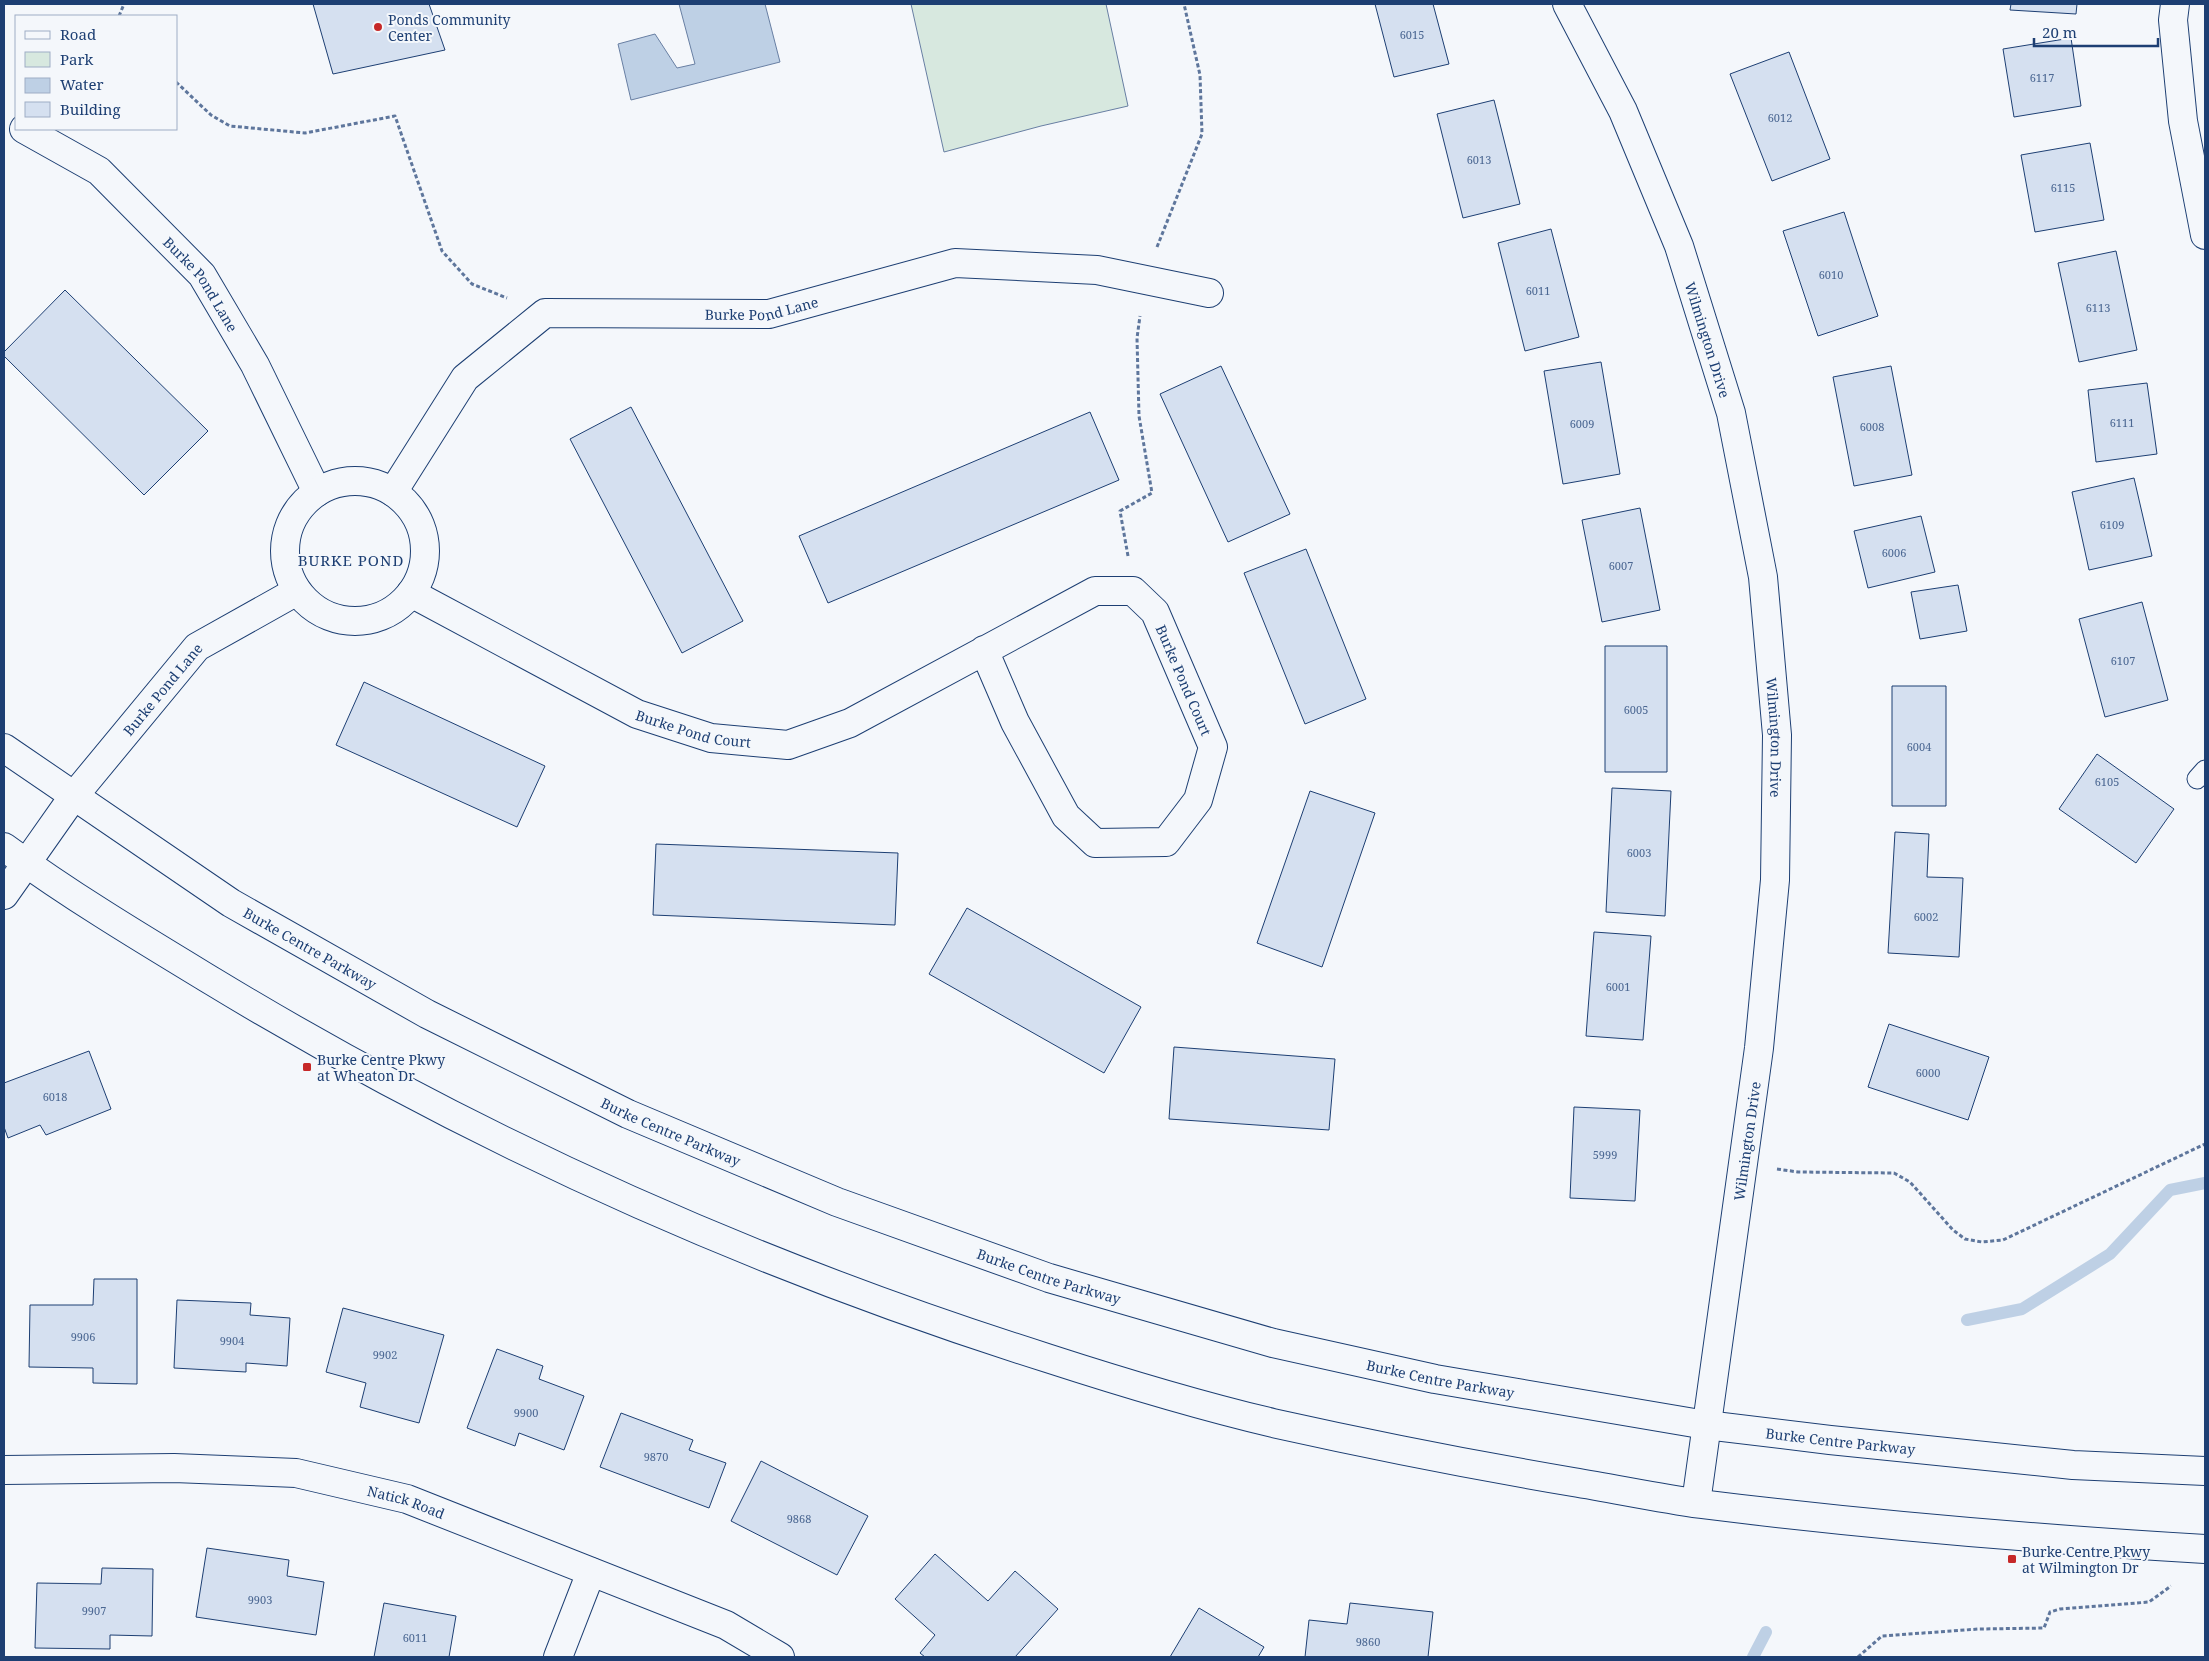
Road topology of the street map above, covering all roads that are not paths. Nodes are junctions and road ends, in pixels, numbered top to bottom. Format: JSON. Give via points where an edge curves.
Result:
{"nodes":[{"id":1,"x":1567,"y":4,"type":"edge"},
{"id":2,"x":2175,"y":4,"type":"edge"},
{"id":3,"x":26,"y":130,"type":"edge"},
{"id":4,"x":2205,"y":235,"type":"edge"},
{"id":5,"x":1209,"y":294,"type":"dead end"},
{"id":6,"x":317,"y":492,"type":"junction"},
{"id":7,"x":393,"y":492,"type":"junction"},
{"id":8,"x":297,"y":591,"type":"junction"},
{"id":9,"x":411,"y":593,"type":"junction"},
{"id":10,"x":984,"y":650,"type":"junction"},
{"id":11,"x":4,"y":748,"type":"edge"},
{"id":12,"x":74,"y":797,"type":"junction"},
{"id":13,"x":4,"y":847,"type":"edge"},
{"id":14,"x":26,"y":863,"type":"junction"},
{"id":15,"x":4,"y":895,"type":"edge"},
{"id":16,"x":1706,"y":1425,"type":"junction"},
{"id":17,"x":4,"y":1470,"type":"edge"},
{"id":18,"x":2205,"y":1471,"type":"edge"},
{"id":19,"x":1696,"y":1503,"type":"junction"},
{"id":20,"x":2205,"y":1549,"type":"edge"},
{"id":21,"x":591,"y":1572,"type":"junction"},
{"id":22,"x":558,"y":1657,"type":"edge"},
{"id":23,"x":780,"y":1657,"type":"edge"}],
"edges":[{"from":1,"to":16,"type":"street","name":"Wilmington Drive","via":[[1623,110],[1679,246],[1731,412],[1763,577],[1777,735],[1775,880],[1759,1048]]},
{"from":2,"to":4,"type":"street","via":[[2173,20],[2183,121]]},
{"from":3,"to":6,"type":"street","name":"Burke Pond Lane","via":[[99,171],[202,275],[255,365]]},
{"from":5,"to":7,"type":"street","name":"Burke Pond Lane","via":[[1097,270],[955,263],[769,314],[545,313],[465,378]]},
{"from":6,"to":7,"type":"street","via":[[335,484],[355,481],[376,484]]},
{"from":6,"to":8,"type":"street","via":[[300,507],[289,526],[284,548],[287,571]]},
{"from":7,"to":9,"type":"street","via":[[408,505],[424,539],[425,558]]},
{"from":8,"to":9,"type":"street","via":[[312,607],[332,618],[353,622],[375,619],[395,609]]},
{"from":8,"to":12,"type":"street","name":"Burke Pond Lane","via":[[196,647]]},
{"from":9,"to":10,"type":"street","name":"Burke Pond Court","via":[[637,714],[711,738],[788,745],[850,723]]},
{"from":10,"to":10,"type":"street","name":"Burke Pond Court","via":[[1016,722],[1066,816],[1095,843],[1166,842],[1198,800],[1213,747],[1155,612],[1133,591],[1095,591]]},
{"from":11,"to":12,"type":"street","name":"Burke Centre Parkway"},
{"from":12,"to":14,"type":"street","name":"Burke Pond Lane"},
{"from":12,"to":16,"type":"street","name":"Burke Centre Parkway","via":[[231,903],[428,1014],[628,1114],[836,1202],[1049,1278],[1273,1343],[1435,1378]]},
{"from":13,"to":14,"type":"street"},
{"from":14,"to":15,"type":"street","name":"Burke Pond Lane"},
{"from":14,"to":19,"type":"street","via":[[89,906],[302,1035],[489,1134],[646,1208],[838,1288],[1114,1379],[1270,1422],[1489,1468]]},
{"from":16,"to":18,"type":"street","name":"Burke Centre Parkway","via":[[2063,1464]]},
{"from":16,"to":19,"type":"street","name":"Wilmington Drive"},
{"from":17,"to":21,"type":"street","name":"Natick Road","via":[[174,1468],[296,1473],[407,1499]]},
{"from":19,"to":20,"type":"street","via":[[2024,1538]]},
{"from":21,"to":22,"type":"street"},
{"from":21,"to":23,"type":"street","name":"Natick Road","via":[[726,1626]]}]}
